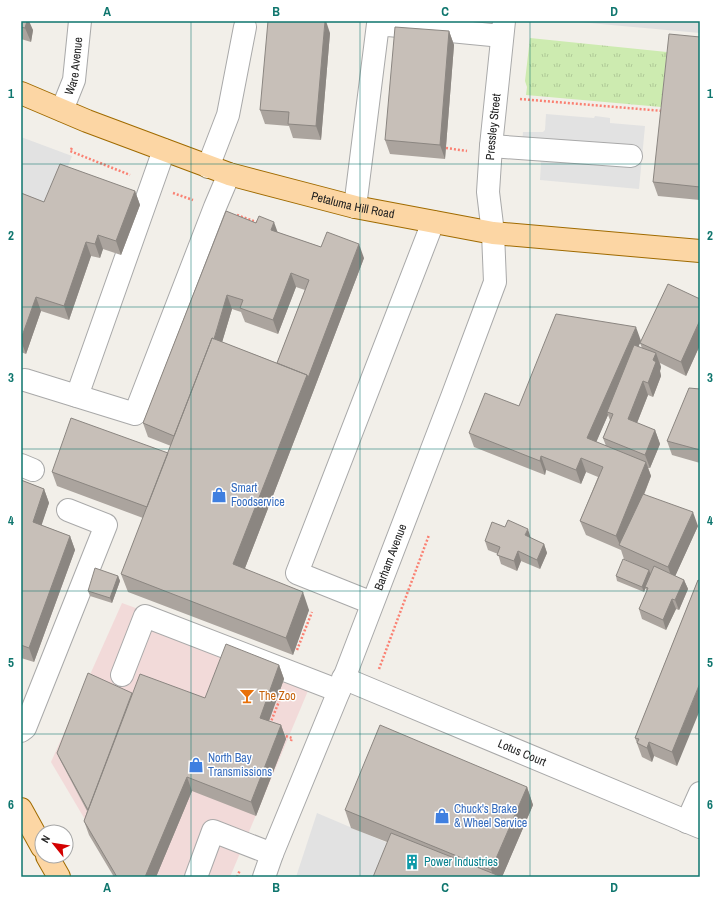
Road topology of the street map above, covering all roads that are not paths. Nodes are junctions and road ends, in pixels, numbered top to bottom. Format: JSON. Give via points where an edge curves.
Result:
{"nodes":[{"id":1,"x":80,"y":21,"type":"edge"},
{"id":2,"x":245,"y":26,"type":"dead end"},
{"id":3,"x":503,"y":28,"type":"edge"},
{"id":4,"x":21,"y":93,"type":"edge"},
{"id":5,"x":62,"y":110,"type":"junction"},
{"id":6,"x":491,"y":146,"type":"junction"},
{"id":7,"x":164,"y":150,"type":"junction"},
{"id":8,"x":632,"y":156,"type":"dead end"},
{"id":9,"x":208,"y":167,"type":"junction"},
{"id":10,"x":229,"y":174,"type":"junction"},
{"id":11,"x":355,"y":206,"type":"junction"},
{"id":12,"x":433,"y":222,"type":"junction"},
{"id":13,"x":493,"y":233,"type":"junction"},
{"id":14,"x":700,"y":251,"type":"edge"},
{"id":15,"x":24,"y":380,"type":"dead end"},
{"id":16,"x":77,"y":396,"type":"junction"},
{"id":17,"x":68,"y":510,"type":"dead end"},
{"id":18,"x":372,"y":603,"type":"junction"},
{"id":19,"x":122,"y":675,"type":"dead end"},
{"id":20,"x":341,"y":684,"type":"junction"},
{"id":21,"x":21,"y":731,"type":"edge"},
{"id":22,"x":700,"y":793,"type":"edge"},
{"id":23,"x":21,"y":809,"type":"edge"},
{"id":24,"x":694,"y":825,"type":"edge"},
{"id":25,"x":32,"y":837,"type":"edge"},
{"id":26,"x":272,"y":854,"type":"junction"},
{"id":27,"x":52,"y":864,"type":"edge"},
{"id":28,"x":59,"y":877,"type":"edge"},
{"id":29,"x":196,"y":877,"type":"edge"},
{"id":30,"x":264,"y":877,"type":"edge"}],
"edges":[{"from":1,"to":5,"type":"street","name":"Ware Avenue","via":[[74,80]]},
{"from":2,"to":9,"type":"street","via":[[228,115]]},
{"from":3,"to":6,"type":"street","name":"Pressley Street"},
{"from":3,"to":11,"type":"street","via":[[378,24]]},
{"from":4,"to":5,"type":"main road","name":"Petaluma Hill Road"},
{"from":5,"to":7,"type":"main road","name":"Petaluma Hill Road"},
{"from":6,"to":8,"type":"street"},
{"from":6,"to":13,"type":"street","name":"Pressley Street","via":[[488,192]]},
{"from":7,"to":9,"type":"main road","name":"Petaluma Hill Road"},
{"from":7,"to":16,"type":"street"},
{"from":9,"to":10,"type":"main road","name":"Petaluma Hill Road"},
{"from":10,"to":11,"type":"main road","name":"Petaluma Hill Road"},
{"from":10,"to":16,"type":"street","via":[[135,414]]},
{"from":11,"to":12,"type":"main road","name":"Petaluma Hill Road"},
{"from":12,"to":13,"type":"main road","name":"Petaluma Hill Road"},
{"from":12,"to":18,"type":"street","via":[[297,573]]},
{"from":13,"to":14,"type":"main road","name":"Petaluma Hill Road"},
{"from":13,"to":18,"type":"street","name":"Barham Avenue","via":[[495,282]]},
{"from":15,"to":16,"type":"street"},
{"from":17,"to":21,"type":"street","via":[[106,525],[25,728]]},
{"from":18,"to":20,"type":"street","name":"Barham Avenue"},
{"from":19,"to":20,"type":"street","name":"Lotus Court","via":[[145,616]]},
{"from":20,"to":24,"type":"street","name":"Lotus Court","via":[[367,688]]},
{"from":20,"to":26,"type":"street","name":"Barham Avenue"},
{"from":22,"to":24,"type":"street"},
{"from":23,"to":25,"type":"main road"},
{"from":26,"to":29,"type":"street","via":[[213,831]]},
{"from":26,"to":30,"type":"street","name":"Barham Avenue"},
{"from":27,"to":28,"type":"main road"}]}
